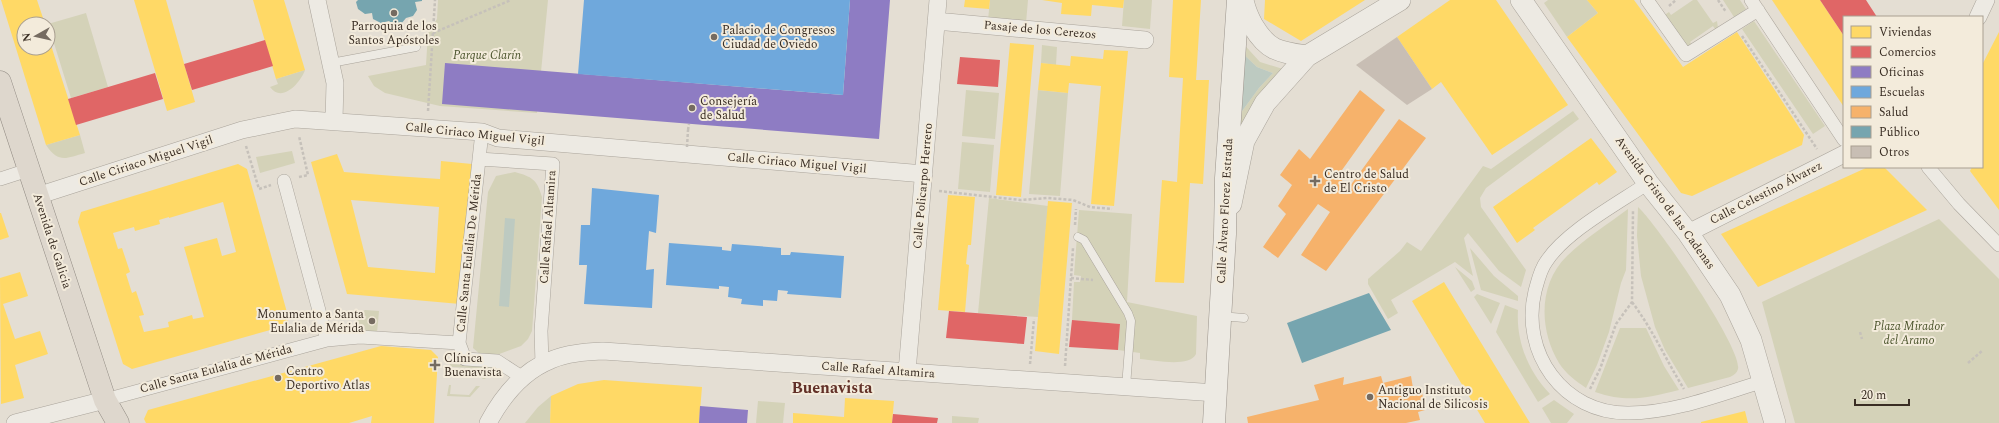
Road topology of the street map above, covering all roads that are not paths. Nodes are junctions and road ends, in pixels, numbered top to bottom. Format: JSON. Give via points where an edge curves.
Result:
{"nodes":[{"id":1,"x":316,"y":0,"type":"edge"},
{"id":2,"x":938,"y":0,"type":"edge"},
{"id":3,"x":1238,"y":0,"type":"edge"},
{"id":4,"x":1244,"y":0,"type":"edge"},
{"id":5,"x":1400,"y":0,"type":"edge"},
{"id":6,"x":1521,"y":0,"type":"edge"},
{"id":7,"x":1647,"y":0,"type":"edge"},
{"id":8,"x":1986,"y":0,"type":"edge"},
{"id":9,"x":1755,"y":5,"type":"edge"},
{"id":10,"x":1978,"y":16,"type":"edge"},
{"id":11,"x":936,"y":20,"type":"junction"},
{"id":12,"x":1144,"y":40,"type":"dead end"},
{"id":13,"x":416,"y":47,"type":"dead end"},
{"id":14,"x":1307,"y":56,"type":"junction"},
{"id":15,"x":331,"y":64,"type":"junction"},
{"id":16,"x":0,"y":82,"type":"edge"},
{"id":17,"x":334,"y":120,"type":"junction"},
{"id":18,"x":482,"y":132,"type":"junction"},
{"id":19,"x":1843,"y":138,"type":"edge"},
{"id":20,"x":1843,"y":154,"type":"edge"},
{"id":21,"x":479,"y":159,"type":"junction"},
{"id":22,"x":1929,"y":168,"type":"edge"},
{"id":23,"x":28,"y":170,"type":"junction"},
{"id":24,"x":0,"y":179,"type":"edge"},
{"id":25,"x":284,"y":181,"type":"road end"},
{"id":26,"x":923,"y":182,"type":"junction"},
{"id":27,"x":1640,"y":188,"type":"junction"},
{"id":28,"x":37,"y":196,"type":"junction"},
{"id":29,"x":1688,"y":232,"type":"junction"},
{"id":30,"x":1225,"y":234,"type":"junction"},
{"id":31,"x":1075,"y":236,"type":"road end"},
{"id":32,"x":1999,"y":246,"type":"edge"},
{"id":33,"x":1220,"y":316,"type":"junction"},
{"id":34,"x":1244,"y":318,"type":"dead end"},
{"id":35,"x":327,"y":340,"type":"junction"},
{"id":36,"x":459,"y":343,"type":"junction"},
{"id":37,"x":542,"y":364,"type":"junction"},
{"id":38,"x":907,"y":372,"type":"junction"},
{"id":39,"x":523,"y":378,"type":"junction"},
{"id":40,"x":1764,"y":381,"type":"junction"},
{"id":41,"x":1126,"y":387,"type":"junction"},
{"id":42,"x":1216,"y":393,"type":"junction"},
{"id":43,"x":105,"y":400,"type":"junction"},
{"id":44,"x":15,"y":423,"type":"edge"},
{"id":45,"x":118,"y":423,"type":"edge"},
{"id":46,"x":488,"y":423,"type":"edge"},
{"id":47,"x":1214,"y":423,"type":"edge"},
{"id":48,"x":1775,"y":423,"type":"edge"}],
"edges":[{"from":1,"to":15,"type":"street"},
{"from":2,"to":11,"type":"street","name":"Calle Policarpo Herrero"},
{"from":3,"to":30,"type":"main road","name":"Calle Álvaro Florez Estrada","via":[[1226,178]]},
{"from":4,"to":14,"type":"street","via":[[1245,10],[1260,38],[1269,47],[1281,52]]},
{"from":5,"to":14,"type":"street"},
{"from":6,"to":27,"type":"street","name":"Avenida Cristo de las Cadenas"},
{"from":7,"to":9,"type":"street","via":[[1686,55],[1734,25]]},
{"from":8,"to":10,"type":"street"},
{"from":9,"to":19,"type":"street"},
{"from":11,"to":12,"type":"street","name":"Pasaje de los Cerezos"},
{"from":11,"to":26,"type":"street","name":"Calle Policarpo Herrero"},
{"from":13,"to":15,"type":"lane"},
{"from":14,"to":30,"type":"street","via":[[1265,102],[1244,141]]},
{"from":15,"to":17,"type":"street","via":[[336,84]]},
{"from":16,"to":23,"type":"highway","name":"Avenida de Galicia"},
{"from":17,"to":18,"type":"street","name":"Calle Ciriaco Miguel Vigil"},
{"from":17,"to":28,"type":"street","name":"Calle Ciriaco Miguel Vigil","via":[[296,118],[242,130]]},
{"from":18,"to":21,"type":"street","name":"Calle Santa Eulalia De Mérida"},
{"from":18,"to":26,"type":"street","name":"Calle Ciriaco Miguel Vigil","via":[[498,138]]},
{"from":20,"to":29,"type":"street","name":"Calle Celestino Álvarez"},
{"from":21,"to":36,"type":"street","name":"Calle Santa Eulalia De Mérida"},
{"from":21,"to":37,"type":"street","name":"Calle Rafael Altamira","via":[[553,164],[541,331]]},
{"from":22,"to":32,"type":"street"},
{"from":23,"to":24,"type":"street"},
{"from":23,"to":28,"type":"highway","name":"Avenida de Galicia"},
{"from":25,"to":35,"type":"street"},
{"from":26,"to":38,"type":"street","name":"Calle Policarpo Herrero"},
{"from":27,"to":29,"type":"street","name":"Avenida Cristo de las Cadenas"},
{"from":27,"to":40,"type":"street","via":[[1569,237],[1545,264],[1533,300],[1532,317],[1533,334],[1545,366],[1557,383],[1584,402],[1604,410],[1628,413],[1652,411],[1692,402]]},
{"from":28,"to":43,"type":"highway","name":"Avenida de Galicia"},
{"from":29,"to":40,"type":"street","name":"Avenida Cristo de las Cadenas","via":[[1730,294],[1752,340]]},
{"from":30,"to":33,"type":"main road","name":"Calle Álvaro Florez Estrada"},
{"from":31,"to":41,"type":"lane","via":[[1084,240],[1131,321]]},
{"from":33,"to":34,"type":"lane"},
{"from":33,"to":42,"type":"main road","name":"Calle Álvaro Florez Estrada"},
{"from":35,"to":36,"type":"street","name":"Calle Santa Eulalia de Mérida","via":[[360,337]]},
{"from":35,"to":43,"type":"street","name":"Calle Santa Eulalia de Mérida"},
{"from":36,"to":39,"type":"street","name":"Calle Santa Eulalia De Mérida","via":[[465,359],[497,361]]},
{"from":37,"to":38,"type":"street","name":"Calle Rafael Altamira","via":[[578,353],[603,351]]},
{"from":37,"to":39,"type":"street","name":"Calle Rafael Altamira"},
{"from":38,"to":41,"type":"street","name":"Calle Rafael Altamira"},
{"from":39,"to":46,"type":"street","name":"Calle Rafael Altamira","via":[[508,392]]},
{"from":40,"to":48,"type":"street","name":"Avenida Cristo de las Cadenas"},
{"from":41,"to":42,"type":"street","name":"Calle Rafael Altamira"},
{"from":42,"to":47,"type":"main road","name":"Calle Álvaro Florez Estrada"},
{"from":43,"to":44,"type":"street"},
{"from":43,"to":45,"type":"highway","name":"Avenida de Galicia"}]}
